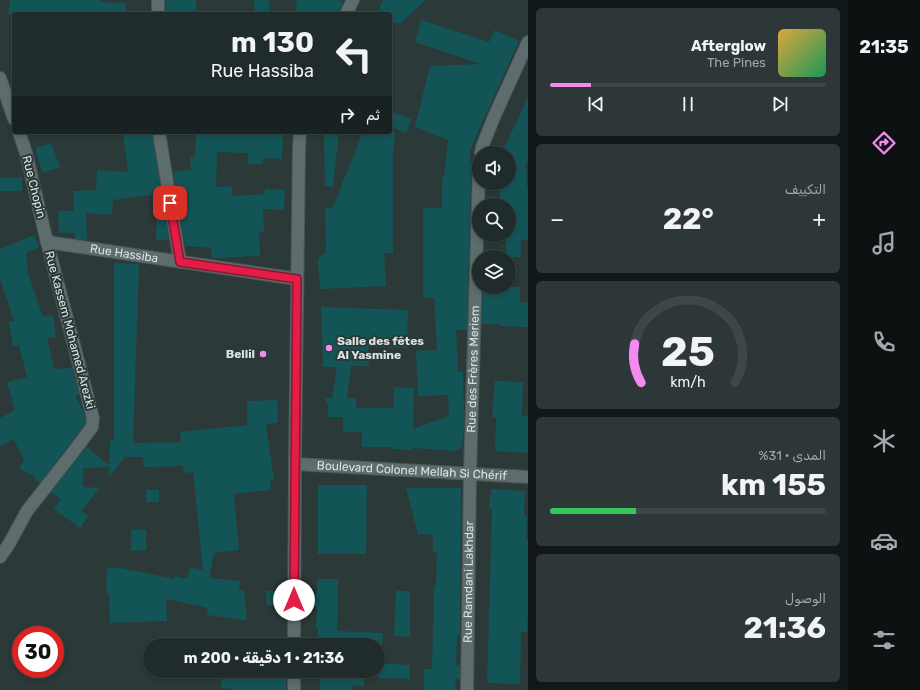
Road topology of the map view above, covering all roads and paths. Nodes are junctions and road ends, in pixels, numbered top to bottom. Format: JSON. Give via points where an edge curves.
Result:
{"nodes":[{"id":1,"x":158,"y":0,"type":"edge"},
{"id":2,"x":352,"y":0,"type":"edge"},
{"id":3,"x":158,"y":12,"type":"edge"},
{"id":4,"x":347,"y":12,"type":"edge"},
{"id":5,"x":528,"y":42,"type":"edge"},
{"id":6,"x":0,"y":78,"type":"edge"},
{"id":7,"x":12,"y":113,"type":"edge"},
{"id":8,"x":19,"y":134,"type":"edge"},
{"id":9,"x":159,"y":134,"type":"edge"},
{"id":10,"x":300,"y":134,"type":"edge"},
{"id":11,"x":482,"y":146,"type":"edge"},
{"id":12,"x":478,"y":190,"type":"edge"},
{"id":13,"x":47,"y":242,"type":"junction"},
{"id":14,"x":180,"y":262,"type":"junction"},
{"id":15,"x":297,"y":279,"type":"junction"},
{"id":16,"x":295,"y":464,"type":"junction"},
{"id":17,"x":470,"y":474,"type":"junction"},
{"id":18,"x":528,"y":477,"type":"edge"},
{"id":19,"x":0,"y":557,"type":"edge"},
{"id":20,"x":294,"y":638,"type":"edge"},
{"id":21,"x":294,"y":678,"type":"edge"},
{"id":22,"x":294,"y":690,"type":"edge"},
{"id":23,"x":468,"y":690,"type":"edge"}],
"edges":[{"from":1,"to":3,"type":"street"},
{"from":2,"to":4,"type":"street"},
{"from":5,"to":11,"type":"street"},
{"from":6,"to":7,"type":"street"},
{"from":8,"to":13,"type":"street","name":"Rue Chopin","via":[[26,153]]},
{"from":9,"to":14,"type":"street"},
{"from":10,"to":15,"type":"street"},
{"from":12,"to":17,"type":"street","name":"Rue des Frères Meriem"},
{"from":13,"to":14,"type":"street","name":"Rue Hassiba"},
{"from":13,"to":19,"type":"street","name":"Rue Kassem Mohamed Arezki","via":[[93,418],[92,427],[27,511]]},
{"from":14,"to":15,"type":"street","name":"Rue Hassiba"},
{"from":15,"to":16,"type":"street"},
{"from":16,"to":17,"type":"street","name":"Boulevard Colonel Mellah Si Chérif"},
{"from":16,"to":20,"type":"street"},
{"from":17,"to":18,"type":"street","name":"Boulevard Colonel Mellah Si Chérif"},
{"from":17,"to":23,"type":"street","name":"Rue Ramdani Lakhdar"},
{"from":21,"to":22,"type":"street"}]}
